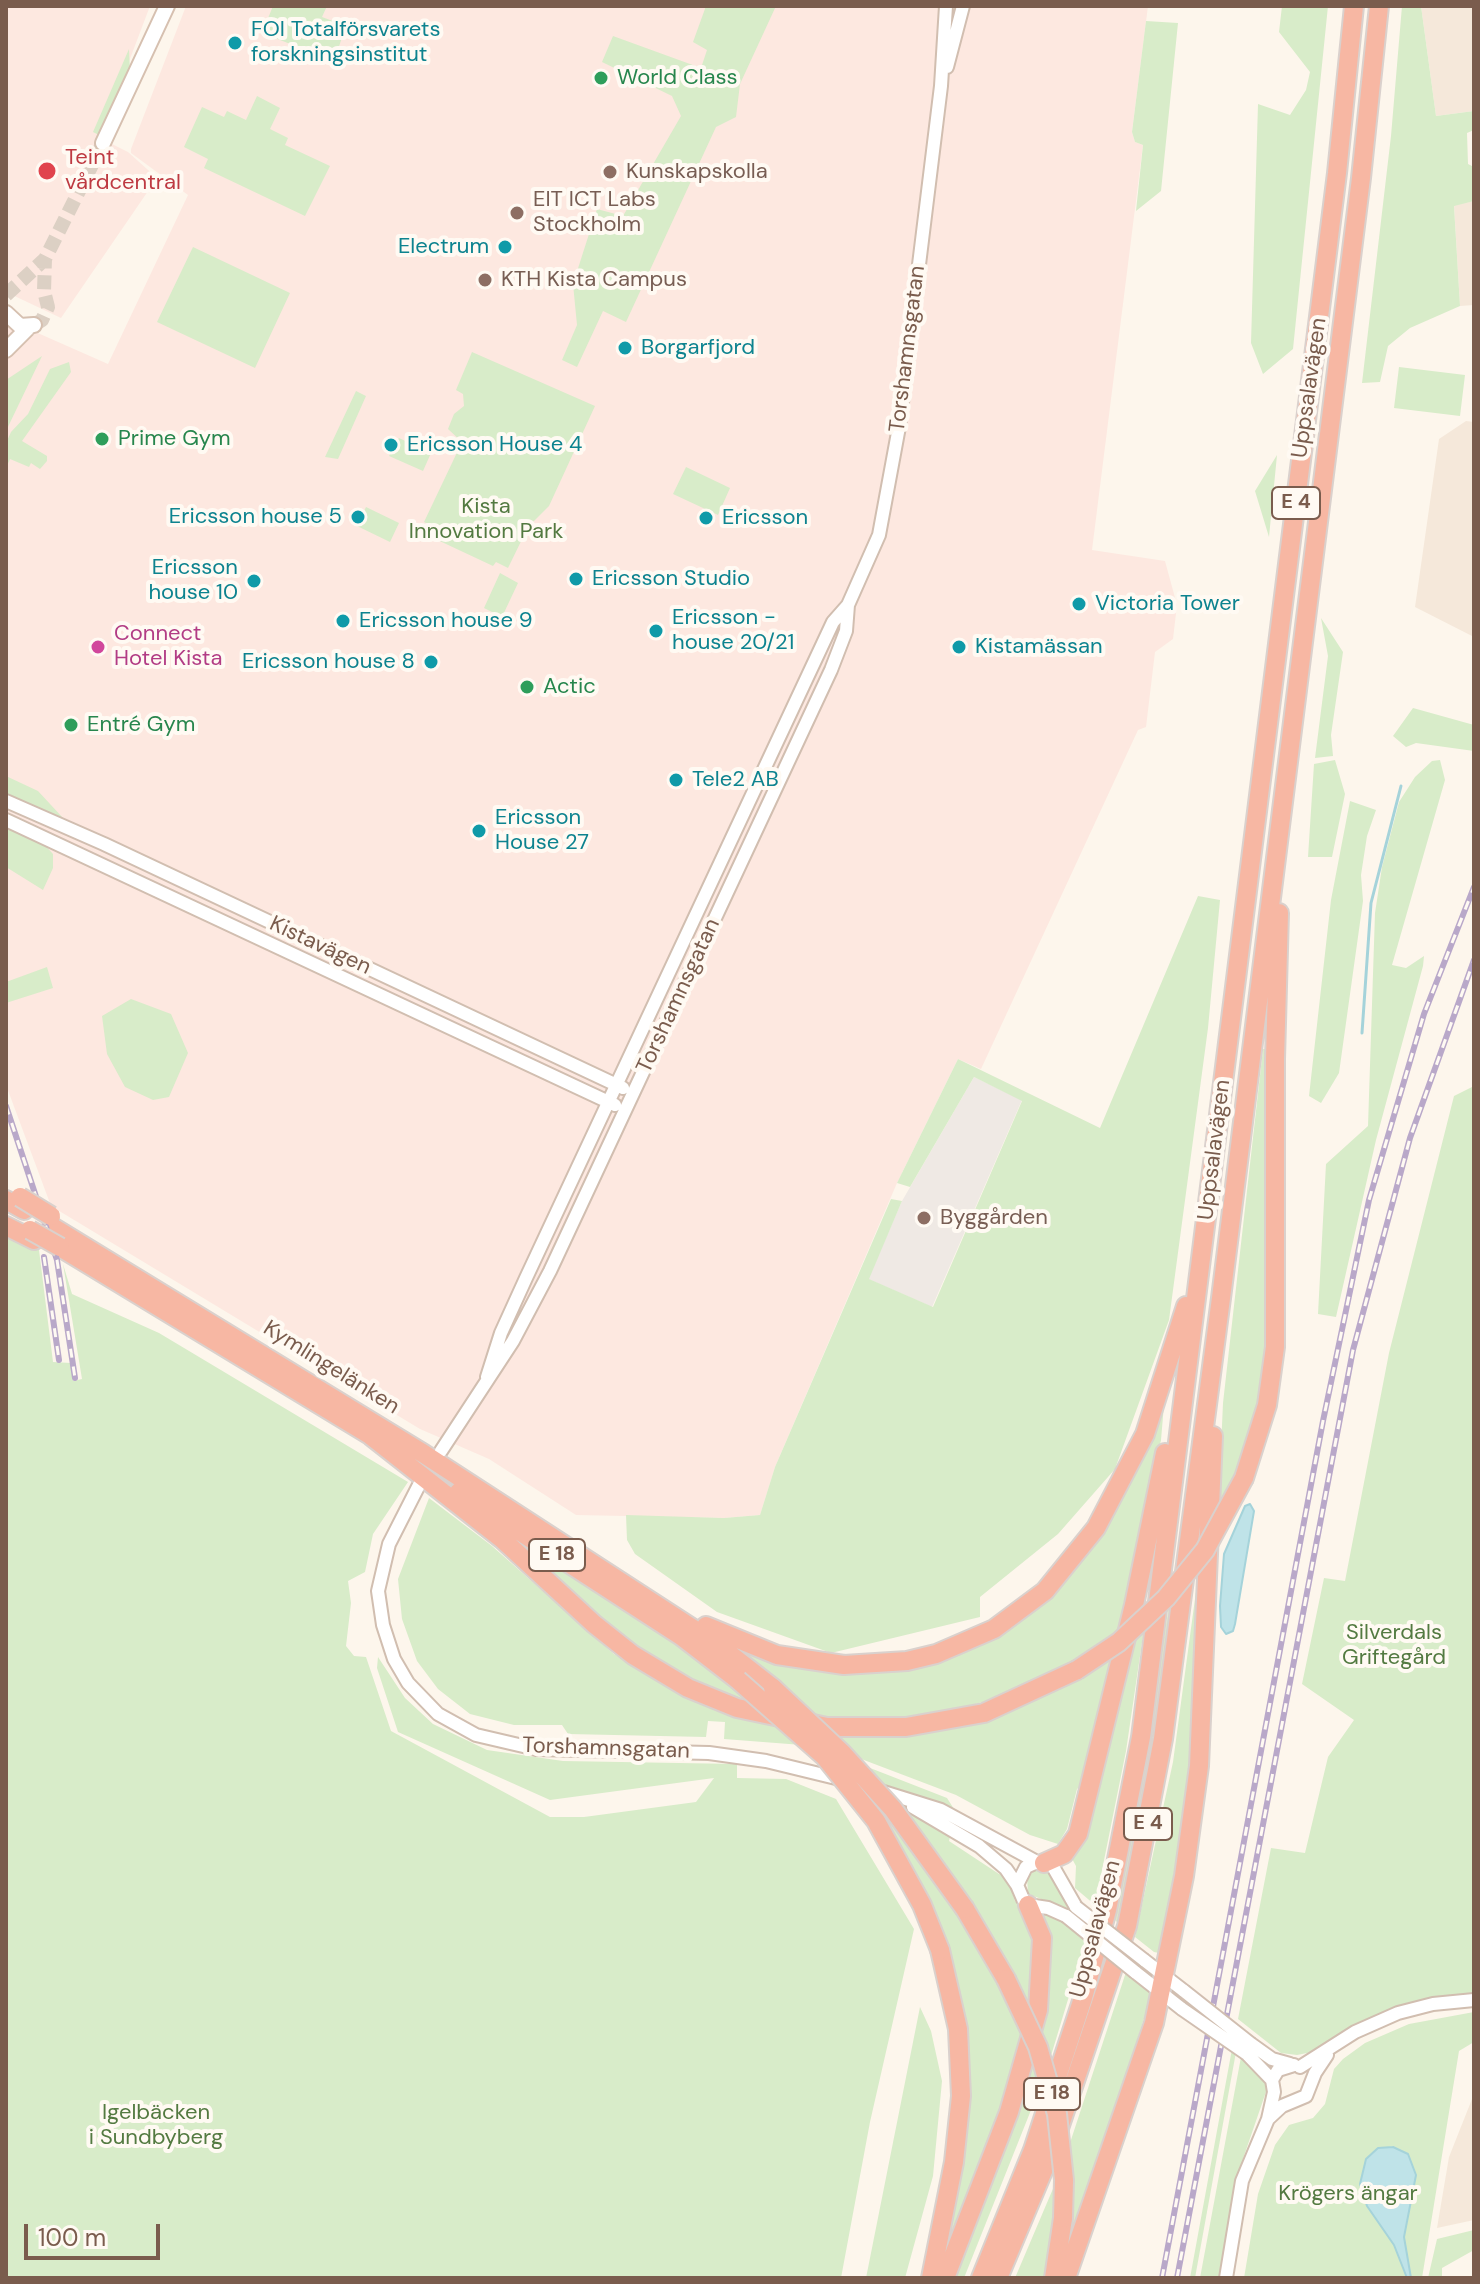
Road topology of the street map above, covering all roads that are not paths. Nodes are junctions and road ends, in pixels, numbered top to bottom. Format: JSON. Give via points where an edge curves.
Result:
{"nodes":[{"id":1,"x":167,"y":6,"type":"edge"},
{"id":2,"x":946,"y":6,"type":"edge"},
{"id":3,"x":963,"y":6,"type":"edge"},
{"id":4,"x":1354,"y":6,"type":"edge"},
{"id":5,"x":1379,"y":6,"type":"edge"},
{"id":6,"x":941,"y":86,"type":"junction"},
{"id":7,"x":103,"y":143,"type":"tunnel mouth"},
{"id":8,"x":7,"y":315,"type":"edge"},
{"id":9,"x":6,"y":332,"type":"edge"},
{"id":10,"x":6,"y":350,"type":"edge"},
{"id":11,"x":848,"y":605,"type":"junction"},
{"id":12,"x":6,"y":801,"type":"edge"},
{"id":13,"x":1281,"y":817,"type":"junction"},
{"id":14,"x":6,"y":820,"type":"edge"},
{"id":15,"x":170,"y":875,"type":"junction"},
{"id":16,"x":161,"y":891,"type":"junction"},
{"id":17,"x":258,"y":917,"type":"junction"},
{"id":18,"x":250,"y":933,"type":"junction"},
{"id":19,"x":617,"y":1085,"type":"junction"},
{"id":20,"x":633,"y":1093,"type":"junction"},
{"id":21,"x":609,"y":1102,"type":"junction"},
{"id":22,"x":625,"y":1110,"type":"junction"},
{"id":23,"x":1217,"y":1129,"type":"junction"},
{"id":24,"x":12,"y":1202,"type":"edge"},
{"id":25,"x":6,"y":1226,"type":"edge"},
{"id":26,"x":32,"y":1235,"type":"junction"},
{"id":27,"x":1189,"y":1296,"type":"junction"},
{"id":28,"x":1215,"y":1350,"type":"junction"},
{"id":29,"x":487,"y":1377,"type":"junction"},
{"id":30,"x":371,"y":1436,"type":"junction"},
{"id":31,"x":441,"y":1451,"type":"dead end"},
{"id":32,"x":419,"y":1485,"type":"dead end"},
{"id":33,"x":627,"y":1584,"type":"junction"},
{"id":34,"x":889,"y":1794,"type":"junction"},
{"id":35,"x":1041,"y":1862,"type":"junction"},
{"id":36,"x":1017,"y":1885,"type":"junction"},
{"id":37,"x":1028,"y":1905,"type":"junction"},
{"id":38,"x":1071,"y":1912,"type":"junction"},
{"id":39,"x":1165,"y":1976,"type":"junction"},
{"id":40,"x":1161,"y":1995,"type":"junction"},
{"id":41,"x":1183,"y":2000,"type":"junction"},
{"id":42,"x":1474,"y":2000,"type":"edge"},
{"id":43,"x":1154,"y":2023,"type":"junction"},
{"id":44,"x":1249,"y":2049,"type":"junction"},
{"id":45,"x":1332,"y":2049,"type":"junction"},
{"id":46,"x":1297,"y":2066,"type":"junction"},
{"id":47,"x":1311,"y":2084,"type":"junction"},
{"id":48,"x":1273,"y":2086,"type":"junction"},
{"id":49,"x":1288,"y":2103,"type":"junction"},
{"id":50,"x":1268,"y":2119,"type":"junction"},
{"id":51,"x":931,"y":2278,"type":"edge"},
{"id":52,"x":945,"y":2278,"type":"edge"},
{"id":53,"x":981,"y":2278,"type":"edge"},
{"id":54,"x":998,"y":2278,"type":"edge"},
{"id":55,"x":1054,"y":2278,"type":"edge"},
{"id":56,"x":1066,"y":2278,"type":"edge"},
{"id":57,"x":1226,"y":2278,"type":"edge"}],
"edges":[{"from":1,"to":7,"type":"main road"},
{"from":2,"to":6,"type":"street","name":"Torshamnsgatan"},
{"from":3,"to":6,"type":"street","name":"Torshamnsgatan"},
{"from":4,"to":23,"type":"highway","name":"Uppsalavägen","number":"E 4"},
{"from":5,"to":13,"type":"highway","name":"Uppsalavägen","number":"E 4"},
{"from":6,"to":11,"type":"street","name":"Torshamnsgatan","via":[[890,487],[879,535]]},
{"from":8,"to":9,"type":"main road"},
{"from":8,"to":10,"type":"main road","via":[[20,326],[32,326]]},
{"from":11,"to":19,"type":"street","name":"Torshamnsgatan","via":[[833,622]]},
{"from":11,"to":20,"type":"street","name":"Torshamnsgatan","via":[[846,631],[831,670]]},
{"from":12,"to":15,"type":"street","name":"Kistavägen"},
{"from":13,"to":28,"type":"highway","name":"Uppsalavägen","number":"E 4"},
{"from":13,"to":30,"type":"highway","bridge":true,"via":[[1275,1347],[1267,1405],[1244,1478],[1205,1550],[1119,1642],[1077,1670],[984,1713],[906,1727],[827,1727],[737,1708],[688,1688],[633,1655],[502,1539]]},
{"from":14,"to":16,"type":"street","name":"Kistavägen"},
{"from":15,"to":16,"type":"street"},
{"from":15,"to":17,"type":"street","name":"Kistavägen"},
{"from":16,"to":18,"type":"street","name":"Kistavägen"},
{"from":17,"to":18,"type":"street"},
{"from":17,"to":19,"type":"street","name":"Kistavägen"},
{"from":18,"to":21,"type":"street","name":"Kistavägen"},
{"from":19,"to":20,"type":"street","name":"Kistavägen"},
{"from":19,"to":21,"type":"street","name":"Torshamnsgatan"},
{"from":20,"to":22,"type":"street","name":"Torshamnsgatan"},
{"from":21,"to":22,"type":"street","name":"Kistavägen"},
{"from":21,"to":29,"type":"street","name":"Torshamnsgatan","via":[[501,1333]]},
{"from":22,"to":29,"type":"street","name":"Torshamnsgatan","via":[[543,1286]]},
{"from":23,"to":27,"type":"highway"},
{"from":23,"to":53,"type":"highway","name":"Uppsalavägen","number":"E 4","via":[[1126,1825],[1067,2049]]},
{"from":24,"to":26,"type":"highway","name":"Kymlingelänken","number":"E 18"},
{"from":24,"to":33,"type":"highway","name":"Kymlingelänken","number":"E 18","via":[[52,1222]]},
{"from":25,"to":26,"type":"highway"},
{"from":26,"to":30,"type":"highway","name":"Kymlingelänken","number":"E 18","bridge":true},
{"from":27,"to":33,"type":"highway","via":[[1145,1434],[1096,1528],[1045,1591],[994,1629],[907,1661],[822,1664],[752,1647]]},
{"from":27,"to":35,"type":"highway","via":[[1170,1431],[1091,1784],[1074,1843],[1057,1859]]},
{"from":28,"to":39,"type":"highway","via":[[1199,1766]]},
{"from":28,"to":54,"type":"highway","name":"Uppsalavägen","number":"E 4","via":[[1163,1739],[1127,1926],[1051,2152]]},
{"from":29,"to":31,"type":"street","name":"Torshamnsgatan"},
{"from":30,"to":51,"type":"highway","number":"E 18","bridge":true,"via":[[631,1603],[738,1680],[824,1756],[876,1821],[916,1891],[940,1950],[958,2029],[961,2096],[954,2162]]},
{"from":32,"to":34,"type":"street","name":"Torshamnsgatan","via":[[389,1544],[378,1591],[394,1659],[408,1683],[438,1714],[476,1735],[511,1745],[709,1753],[814,1771]]},
{"from":33,"to":55,"type":"highway","number":"E 18","bridge":true,"via":[[773,1688],[842,1753],[893,1809],[965,1909],[1038,2047],[1057,2114],[1064,2180]]},
{"from":34,"to":35,"type":"street","name":"Torshamnsgatan","via":[[941,1810]]},
{"from":34,"to":36,"type":"street","name":"Torshamnsgatan","via":[[979,1846]]},
{"from":35,"to":36,"type":"street","via":[[1022,1871]]},
{"from":35,"to":38,"type":"street","via":[[1058,1871]]},
{"from":36,"to":37,"type":"street","name":"Torshamnsgatan"},
{"from":37,"to":38,"type":"street"},
{"from":37,"to":52,"type":"highway","via":[[1040,1926],[1044,1956],[1036,2022],[1009,2112]]},
{"from":38,"to":39,"type":"street","bridge":true},
{"from":38,"to":40,"type":"street","bridge":true},
{"from":39,"to":40,"type":"highway"},
{"from":39,"to":41,"type":"street"},
{"from":40,"to":41,"type":"street"},
{"from":40,"to":43,"type":"highway"},
{"from":41,"to":43,"type":"highway"},
{"from":41,"to":44,"type":"street","bridge":true},
{"from":41,"to":44,"type":"street","bridge":true},
{"from":42,"to":45,"type":"street","via":[[1398,2013]]},
{"from":43,"to":56,"type":"highway"},
{"from":44,"to":46,"type":"street"},
{"from":44,"to":48,"type":"street"},
{"from":45,"to":46,"type":"street"},
{"from":45,"to":47,"type":"street"},
{"from":46,"to":47,"type":"street"},
{"from":46,"to":48,"type":"street","via":[[1283,2067]]},
{"from":47,"to":49,"type":"street","via":[[1306,2096]]},
{"from":48,"to":49,"type":"street"},
{"from":48,"to":50,"type":"street"},
{"from":49,"to":50,"type":"street"},
{"from":50,"to":57,"type":"street","via":[[1242,2181]]}]}
